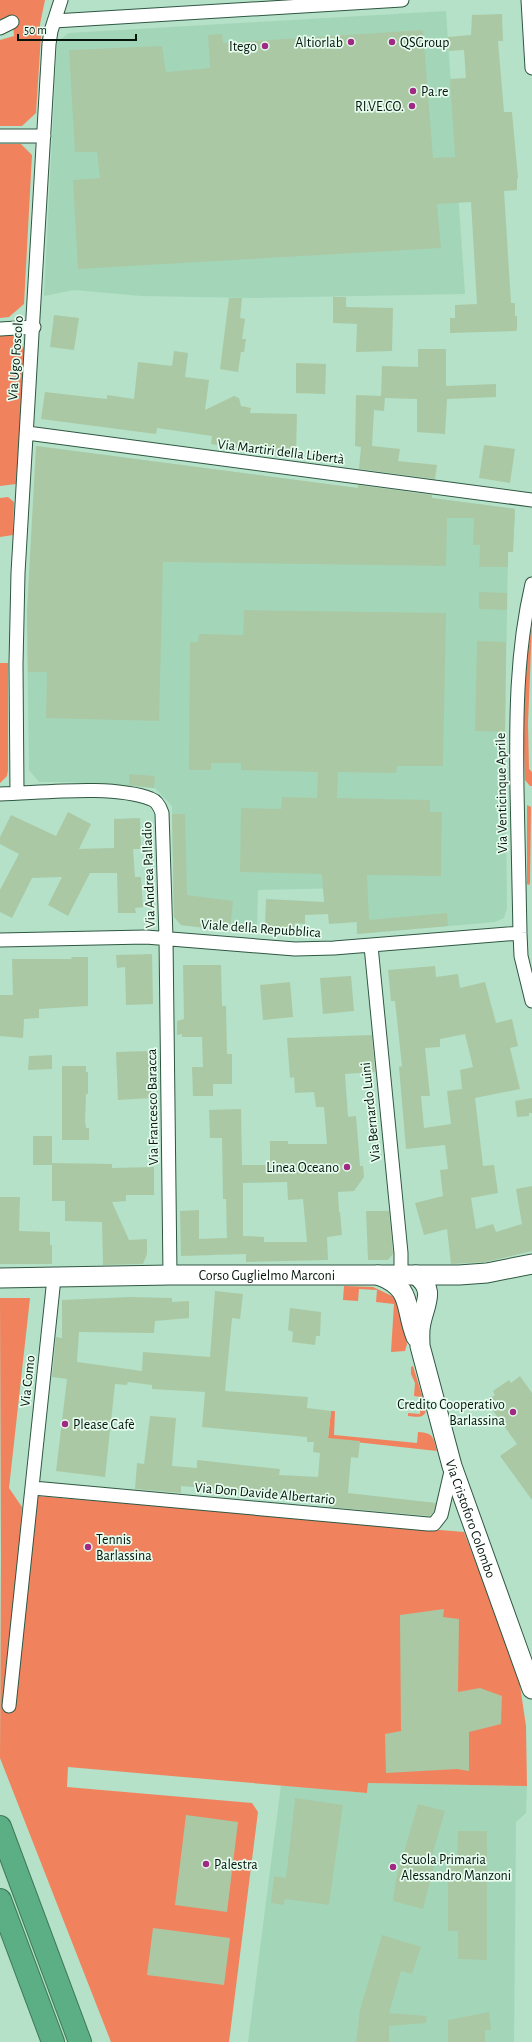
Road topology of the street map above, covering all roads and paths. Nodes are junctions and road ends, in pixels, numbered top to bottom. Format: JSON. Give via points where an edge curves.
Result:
{"nodes":[{"id":1,"x":61,"y":0,"type":"edge"},
{"id":2,"x":402,"y":0,"type":"edge"},
{"id":3,"x":528,"y":0,"type":"edge"},
{"id":4,"x":54,"y":21,"type":"junction"},
{"id":5,"x":12,"y":22,"type":"dead end"},
{"id":6,"x":0,"y":28,"type":"edge"},
{"id":7,"x":532,"y":68,"type":"edge"},
{"id":8,"x":0,"y":136,"type":"edge"},
{"id":9,"x":44,"y":136,"type":"junction"},
{"id":10,"x":34,"y":327,"type":"junction"},
{"id":11,"x":0,"y":329,"type":"edge"},
{"id":12,"x":27,"y":434,"type":"junction"},
{"id":13,"x":532,"y":500,"type":"edge"},
{"id":14,"x":532,"y":584,"type":"edge"},
{"id":15,"x":17,"y":793,"type":"junction"},
{"id":16,"x":0,"y":794,"type":"edge"},
{"id":17,"x":520,"y":934,"type":"junction"},
{"id":18,"x":166,"y":938,"type":"junction"},
{"id":19,"x":0,"y":940,"type":"edge"},
{"id":20,"x":371,"y":946,"type":"junction"},
{"id":21,"x":532,"y":1001,"type":"edge"},
{"id":22,"x":532,"y":1264,"type":"edge"},
{"id":23,"x":170,"y":1275,"type":"junction"},
{"id":24,"x":378,"y":1275,"type":"junction"},
{"id":25,"x":459,"y":1275,"type":"junction"},
{"id":26,"x":415,"y":1276,"type":"junction"},
{"id":27,"x":0,"y":1278,"type":"edge"},
{"id":28,"x":54,"y":1278,"type":"junction"},
{"id":29,"x":417,"y":1307,"type":"junction"},
{"id":30,"x":452,"y":1466,"type":"junction"},
{"id":31,"x":33,"y":1488,"type":"junction"},
{"id":32,"x":532,"y":1686,"type":"edge"},
{"id":33,"x":9,"y":1706,"type":"dead end"},
{"id":34,"x":0,"y":1827,"type":"edge"},
{"id":35,"x":0,"y":1900,"type":"edge"},
{"id":36,"x":53,"y":2042,"type":"edge"},
{"id":37,"x":80,"y":2042,"type":"edge"}],
"edges":[{"from":1,"to":4,"type":"street","name":"Via Ugo Foscolo"},
{"from":2,"to":4,"type":"street"},
{"from":3,"to":7,"type":"street"},
{"from":4,"to":9,"type":"street","name":"Via Ugo Foscolo","via":[[49,44]]},
{"from":5,"to":6,"type":"street"},
{"from":8,"to":9,"type":"street"},
{"from":9,"to":10,"type":"street","name":"Via Ugo Foscolo"},
{"from":10,"to":11,"type":"street"},
{"from":10,"to":12,"type":"street","name":"Via Ugo Foscolo"},
{"from":12,"to":13,"type":"street","name":"Via Martiri della Libertà"},
{"from":12,"to":15,"type":"street","name":"Via Ugo Foscolo","via":[[18,573]]},
{"from":14,"to":17,"type":"street","name":"Via Venticinque Aprile","via":[[520,652],[517,696]]},
{"from":15,"to":16,"type":"street","name":"Via Andrea Palladio"},
{"from":15,"to":18,"type":"street","name":"Via Andrea Palladio","via":[[87,791],[130,794],[152,799],[162,812]]},
{"from":17,"to":20,"type":"street","name":"Viale della Repubblica"},
{"from":17,"to":21,"type":"street","name":"Via Venticinque Aprile","via":[[521,956]]},
{"from":18,"to":19,"type":"street","name":"Viale della Repubblica"},
{"from":18,"to":20,"type":"street","name":"Viale della Repubblica","via":[[295,949]]},
{"from":18,"to":23,"type":"street","name":"Via Francesco Baracca"},
{"from":20,"to":26,"type":"street","name":"Via Bernardo Luini","via":[[401,1254]]},
{"from":22,"to":25,"type":"street","name":"Corso Guglielmo Marconi","via":[[487,1273]]},
{"from":23,"to":24,"type":"street","name":"Corso Guglielmo Marconi"},
{"from":23,"to":28,"type":"street","name":"Corso Guglielmo Marconi"},
{"from":24,"to":26,"type":"street","name":"Corso Guglielmo Marconi"},
{"from":24,"to":29,"type":"street","via":[[396,1284]]},
{"from":25,"to":26,"type":"street","name":"Corso Guglielmo Marconi"},
{"from":25,"to":29,"type":"street","name":"Via Cristoforo Colombo"},
{"from":26,"to":29,"type":"street","name":"Via Cristoforo Colombo","via":[[428,1290]]},
{"from":27,"to":28,"type":"street","name":"Corso Guglielmo Marconi"},
{"from":28,"to":31,"type":"street","name":"Via Como"},
{"from":29,"to":30,"type":"street","name":"Via Cristoforo Colombo","via":[[420,1346]]},
{"from":30,"to":31,"type":"street","name":"Via Don Davide Albertario","via":[[441,1515],[434,1524]]},
{"from":30,"to":32,"type":"street","name":"Via Cristoforo Colombo"},
{"from":31,"to":33,"type":"street","name":"Via Como"},
{"from":34,"to":37,"type":"highway"},
{"from":35,"to":36,"type":"highway"}]}
